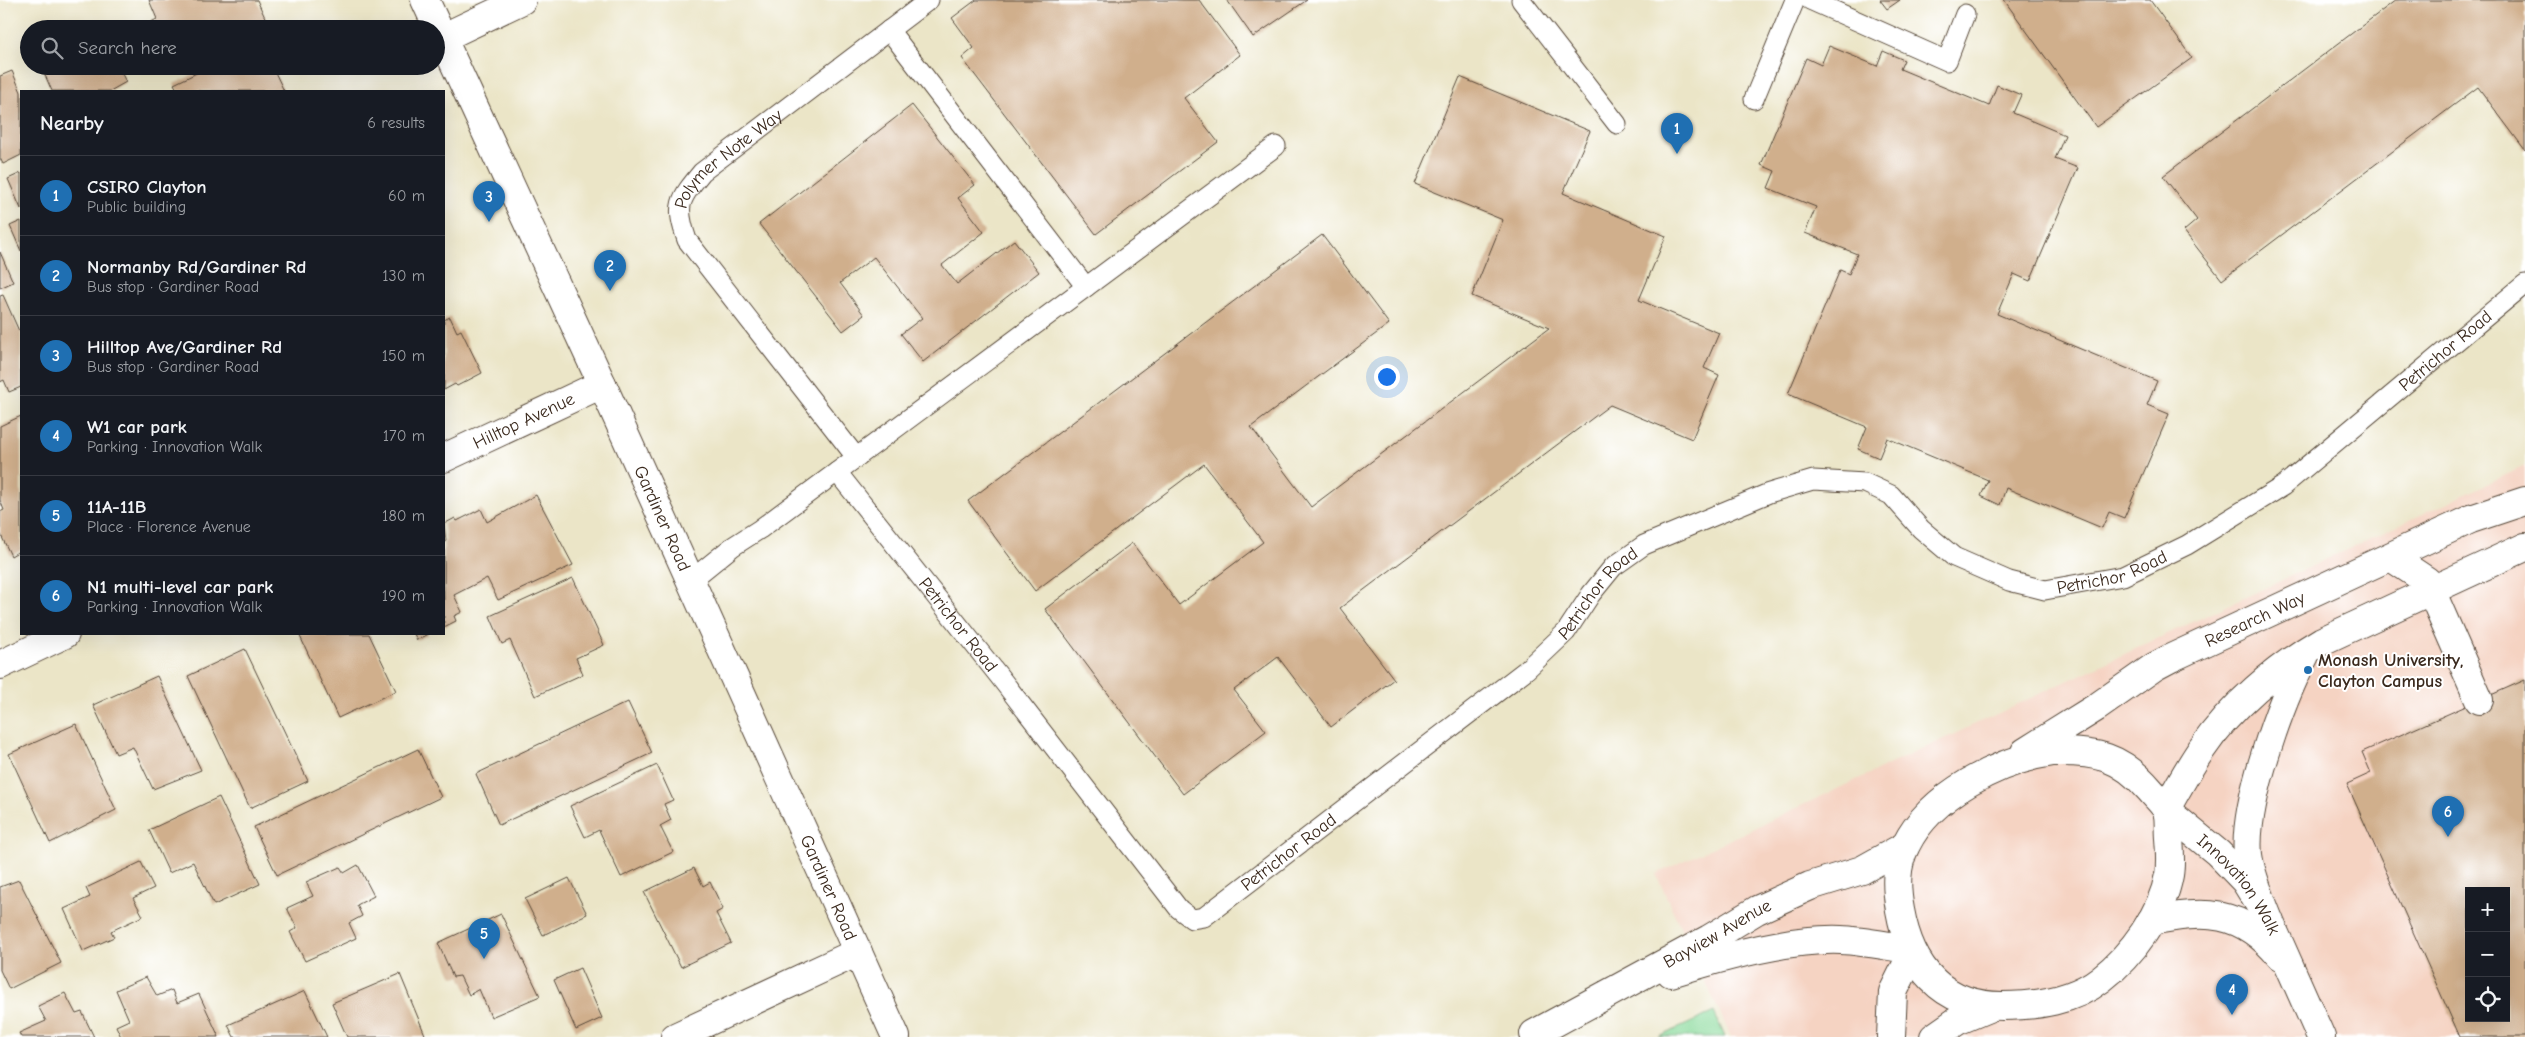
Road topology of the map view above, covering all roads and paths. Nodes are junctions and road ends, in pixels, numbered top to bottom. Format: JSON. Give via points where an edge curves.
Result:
{"nodes":[{"id":1,"x":425,"y":0,"type":"edge"},
{"id":2,"x":522,"y":0,"type":"edge"},
{"id":3,"x":928,"y":0,"type":"edge"},
{"id":4,"x":1520,"y":0,"type":"edge"},
{"id":5,"x":1796,"y":0,"type":"edge"},
{"id":6,"x":1810,"y":0,"type":"edge"},
{"id":7,"x":1965,"y":14,"type":"dead end"},
{"id":8,"x":434,"y":20,"type":"edge"},
{"id":9,"x":889,"y":30,"type":"junction"},
{"id":10,"x":445,"y":37,"type":"edge"},
{"id":11,"x":445,"y":44,"type":"edge"},
{"id":12,"x":1754,"y":99,"type":"dead end"},
{"id":13,"x":1617,"y":124,"type":"dead end"},
{"id":14,"x":1276,"y":146,"type":"dead end"},
{"id":15,"x":2525,"y":284,"type":"edge"},
{"id":16,"x":1086,"y":287,"type":"junction"},
{"id":17,"x":602,"y":384,"type":"junction"},
{"id":18,"x":856,"y":457,"type":"junction"},
{"id":19,"x":445,"y":458,"type":"edge"},
{"id":20,"x":837,"y":472,"type":"junction"},
{"id":21,"x":2525,"y":500,"type":"edge"},
{"id":22,"x":2525,"y":547,"type":"edge"},
{"id":23,"x":2391,"y":557,"type":"junction"},
{"id":24,"x":690,"y":581,"type":"junction"},
{"id":25,"x":2431,"y":590,"type":"junction"},
{"id":26,"x":63,"y":635,"type":"edge"},
{"id":27,"x":2308,"y":649,"type":"junction"},
{"id":28,"x":0,"y":665,"type":"edge"},
{"id":29,"x":2479,"y":700,"type":"dead end"},
{"id":30,"x":2000,"y":767,"type":"junction"},
{"id":31,"x":2166,"y":810,"type":"junction"},
{"id":32,"x":1905,"y":846,"type":"junction"},
{"id":33,"x":2268,"y":920,"type":"junction"},
{"id":34,"x":2151,"y":921,"type":"junction"},
{"id":35,"x":858,"y":952,"type":"junction"},
{"id":36,"x":1911,"y":952,"type":"junction"},
{"id":37,"x":2292,"y":974,"type":"junction"},
{"id":38,"x":1993,"y":1006,"type":"junction"},
{"id":39,"x":1530,"y":1035,"type":"edge"},
{"id":40,"x":675,"y":1037,"type":"edge"},
{"id":41,"x":896,"y":1037,"type":"edge"},
{"id":42,"x":1891,"y":1037,"type":"edge"},
{"id":43,"x":1934,"y":1037,"type":"edge"},
{"id":44,"x":2321,"y":1037,"type":"edge"}],
"edges":[{"from":1,"to":8,"type":"street","name":"Gardiner Road"},
{"from":2,"to":10,"type":"street"},
{"from":3,"to":9,"type":"lane","name":"Polymer Note Way"},
{"from":4,"to":13,"type":"lane"},
{"from":5,"to":12,"type":"lane"},
{"from":6,"to":7,"type":"lane","via":[[1947,61]]},
{"from":9,"to":16,"type":"lane"},
{"from":9,"to":18,"type":"lane","name":"Polymer Note Way","via":[[702,172],[684,194],[679,216],[688,240]]},
{"from":11,"to":17,"type":"street","name":"Gardiner Road"},
{"from":14,"to":16,"type":"lane"},
{"from":15,"to":20,"type":"lane","name":"Petrichor Road","via":[[2283,486],[2187,545],[2123,576],[2045,590],[2010,581],[1954,557],[1921,529],[1891,495],[1865,483],[1813,480],[1769,493],[1644,545],[1613,568],[1566,632],[1526,670],[1204,917],[1192,919],[1179,909]]},
{"from":16,"to":18,"type":"lane"},
{"from":17,"to":19,"type":"street","name":"Hilltop Avenue"},
{"from":17,"to":24,"type":"street","name":"Gardiner Road"},
{"from":18,"to":20,"type":"lane"},
{"from":20,"to":24,"type":"lane"},
{"from":21,"to":23,"type":"street","name":"Research Way","via":[[2471,519]]},
{"from":22,"to":25,"type":"street"},
{"from":23,"to":25,"type":"street","via":[[2427,581]]},
{"from":23,"to":30,"type":"street","name":"Research Way","via":[[2154,667],[2082,717]]},
{"from":24,"to":35,"type":"street","name":"Gardiner Road"},
{"from":25,"to":27,"type":"street"},
{"from":25,"to":29,"type":"street"},
{"from":26,"to":28,"type":"street"},
{"from":27,"to":31,"type":"street","via":[[2260,685],[2222,723],[2202,749]]},
{"from":27,"to":33,"type":"street","via":[[2280,709],[2249,822],[2250,863]]},
{"from":30,"to":31,"type":"street","name":"Innovation Walk","via":[[2053,752],[2105,756],[2136,773]]},
{"from":30,"to":32,"type":"street","via":[[1948,797],[1922,821]]},
{"from":31,"to":33,"type":"street","name":"Innovation Walk","via":[[2237,871]]},
{"from":31,"to":34,"type":"street","via":[[2169,874]]},
{"from":32,"to":36,"type":"street","via":[[1896,885]]},
{"from":32,"to":39,"type":"street","name":"Bayview Avenue","via":[[1862,870],[1810,886],[1764,906]]},
{"from":33,"to":37,"type":"street","name":"Innovation Walk"},
{"from":34,"to":37,"type":"street","name":"Innovation Walk","via":[[2200,913],[2232,920],[2262,937]]},
{"from":34,"to":38,"type":"street","via":[[2115,967],[2086,988],[2052,1002]]},
{"from":35,"to":40,"type":"street"},
{"from":35,"to":41,"type":"street","name":"Gardiner Road"},
{"from":36,"to":38,"type":"street","via":[[1927,975],[1943,988],[1964,1000]]},
{"from":36,"to":39,"type":"street","name":"Bayview Avenue","via":[[1852,941],[1825,941],[1709,961],[1657,977]]},
{"from":36,"to":42,"type":"street","via":[[1893,992]]},
{"from":37,"to":44,"type":"street","name":"Innovation Walk"},
{"from":38,"to":43,"type":"street","via":[[1957,1021]]}]}
